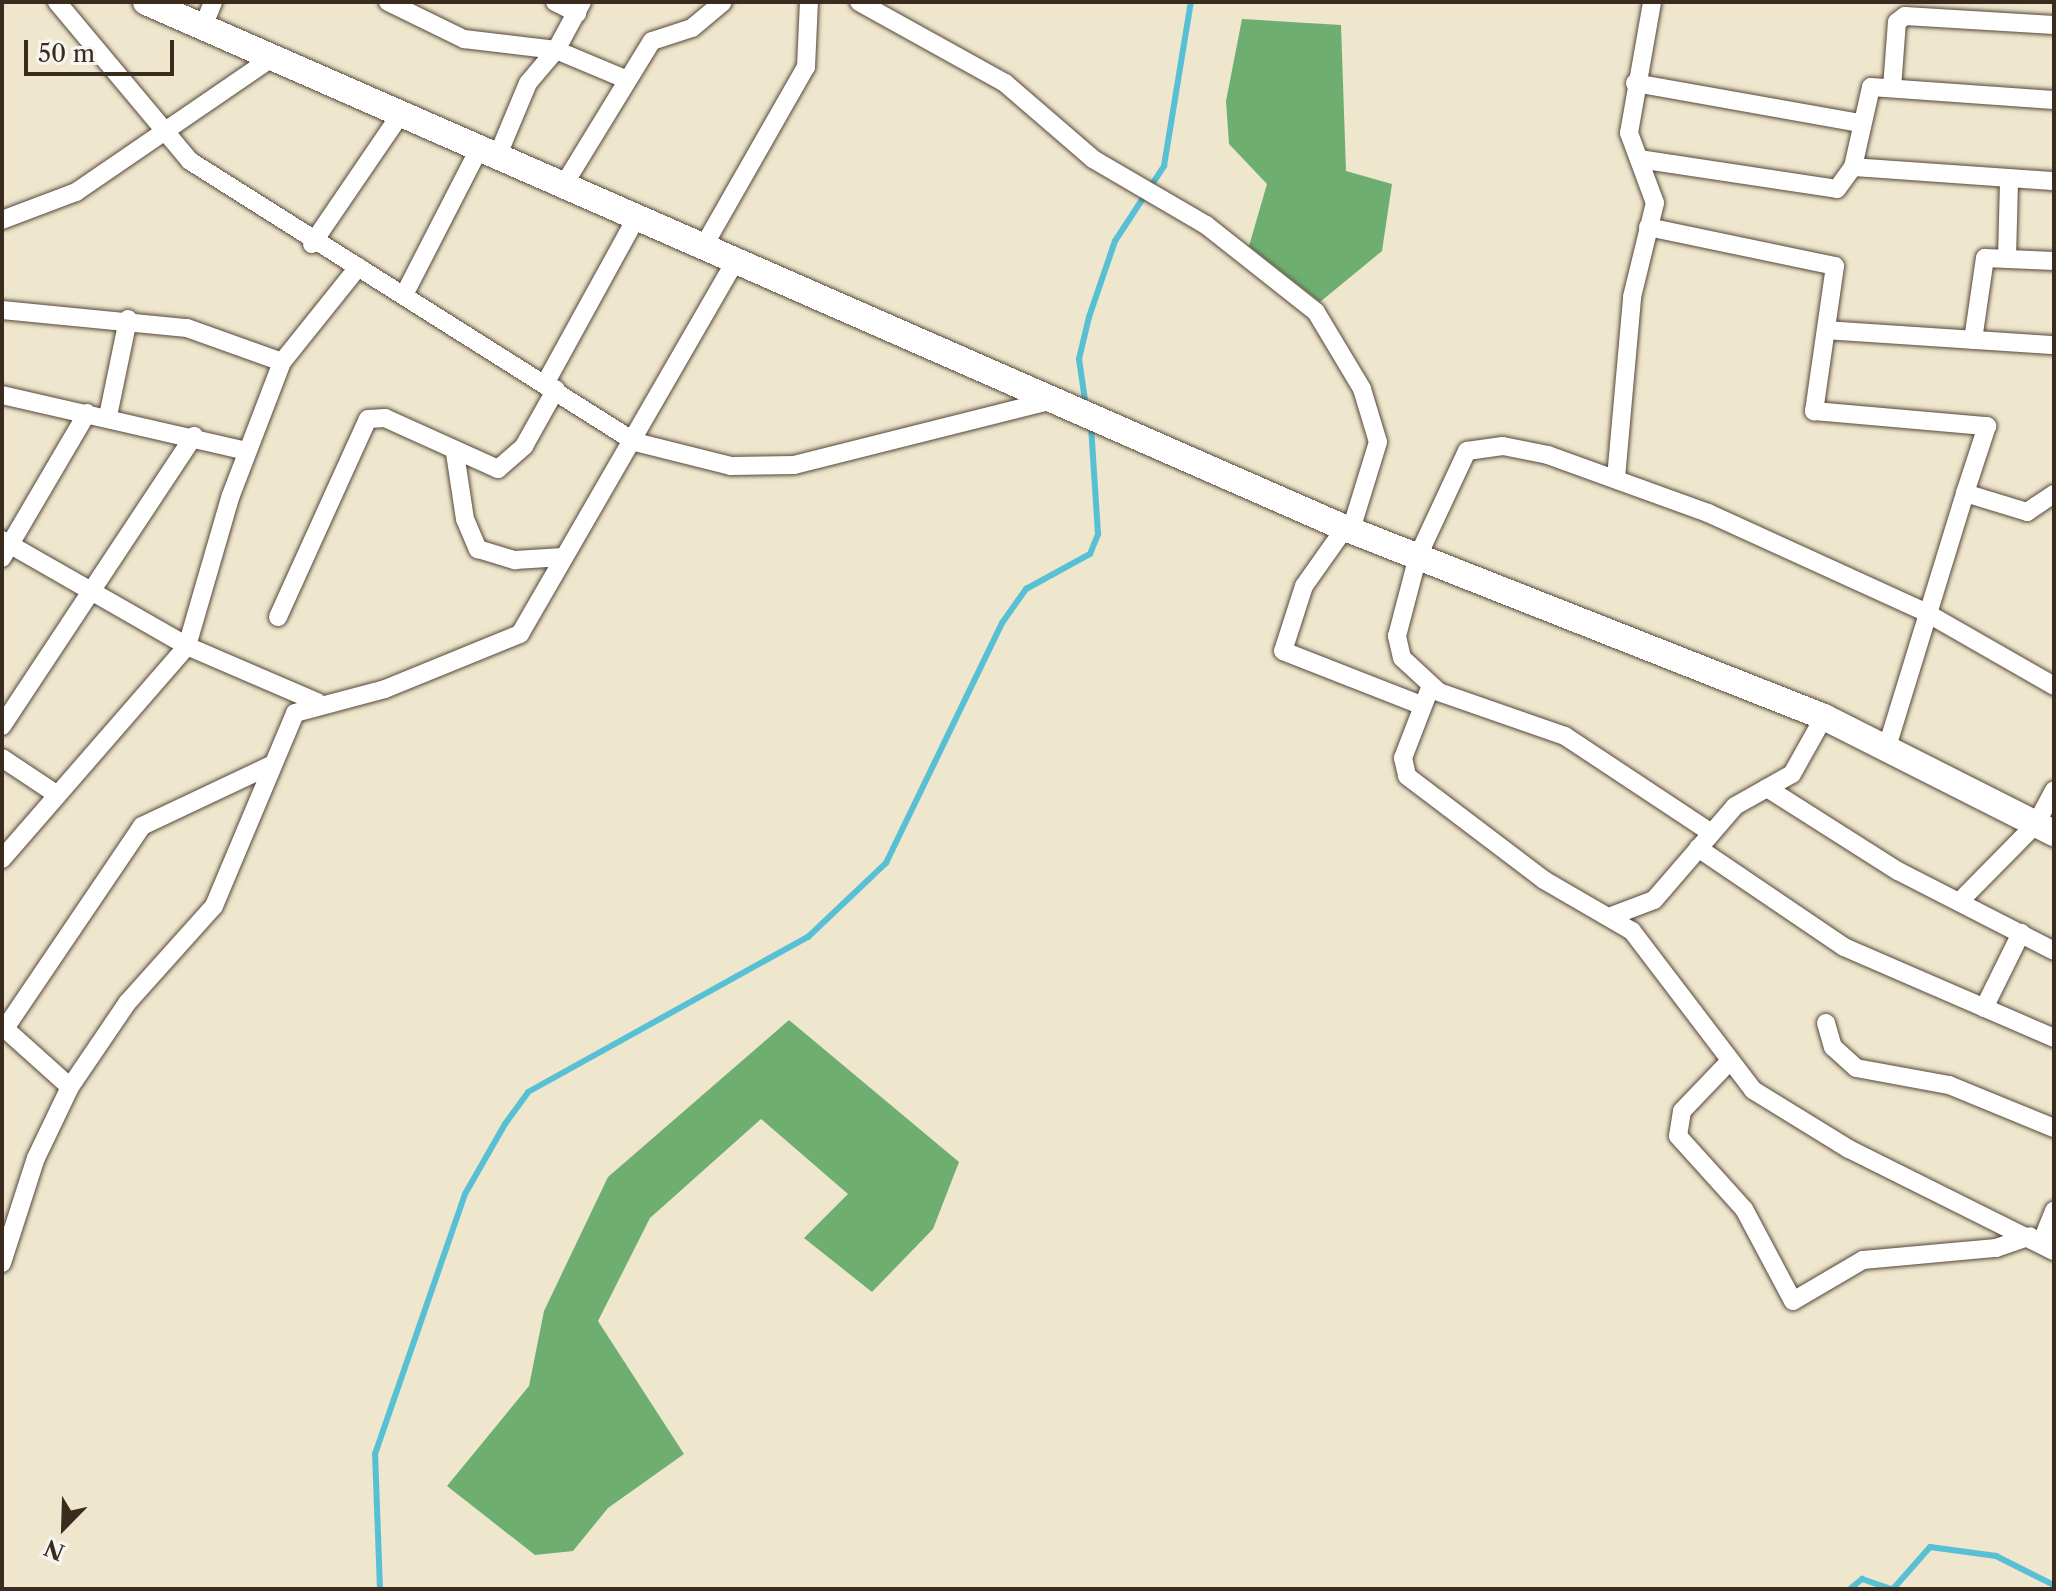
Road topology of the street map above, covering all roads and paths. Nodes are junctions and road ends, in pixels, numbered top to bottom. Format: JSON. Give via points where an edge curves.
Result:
{"nodes":[{"id":1,"x":57,"y":2,"type":"edge"},
{"id":2,"x":146,"y":2,"type":"edge"},
{"id":3,"x":213,"y":2,"type":"edge"},
{"id":4,"x":388,"y":2,"type":"edge"},
{"id":5,"x":555,"y":2,"type":"edge"},
{"id":6,"x":723,"y":2,"type":"edge"},
{"id":7,"x":809,"y":2,"type":"edge"},
{"id":8,"x":859,"y":2,"type":"edge"},
{"id":9,"x":1652,"y":2,"type":"edge"},
{"id":10,"x":580,"y":7,"type":"edge"},
{"id":11,"x":2054,"y":25,"type":"edge"},
{"id":12,"x":203,"y":27,"type":"junction"},
{"id":13,"x":556,"y":50,"type":"junction"},
{"id":14,"x":270,"y":59,"type":"junction"},
{"id":15,"x":625,"y":79,"type":"junction"},
{"id":16,"x":1635,"y":83,"type":"junction"},
{"id":17,"x":1892,"y":88,"type":"junction"},
{"id":18,"x":2054,"y":100,"type":"edge"},
{"id":19,"x":400,"y":115,"type":"junction"},
{"id":20,"x":1860,"y":123,"type":"junction"},
{"id":21,"x":163,"y":135,"type":"junction"},
{"id":22,"x":488,"y":153,"type":"junction"},
{"id":23,"x":1639,"y":159,"type":"junction"},
{"id":24,"x":1853,"y":167,"type":"junction"},
{"id":25,"x":2009,"y":180,"type":"junction"},
{"id":26,"x":2054,"y":181,"type":"edge"},
{"id":27,"x":563,"y":186,"type":"junction"},
{"id":28,"x":2,"y":220,"type":"edge"},
{"id":29,"x":635,"y":220,"type":"junction"},
{"id":30,"x":1648,"y":227,"type":"junction"},
{"id":31,"x":312,"y":244,"type":"junction"},
{"id":32,"x":702,"y":249,"type":"junction"},
{"id":33,"x":2007,"y":258,"type":"junction"},
{"id":34,"x":2054,"y":261,"type":"edge"},
{"id":35,"x":734,"y":263,"type":"junction"},
{"id":36,"x":358,"y":267,"type":"junction"},
{"id":37,"x":405,"y":293,"type":"junction"},
{"id":38,"x":2,"y":310,"type":"edge"},
{"id":39,"x":128,"y":319,"type":"junction"},
{"id":40,"x":1826,"y":330,"type":"junction"},
{"id":41,"x":1973,"y":340,"type":"junction"},
{"id":42,"x":2054,"y":345,"type":"edge"},
{"id":43,"x":282,"y":362,"type":"junction"},
{"id":44,"x":551,"y":386,"type":"junction"},
{"id":45,"x":1055,"y":400,"type":"junction"},
{"id":46,"x":5,"y":402,"type":"edge"},
{"id":47,"x":87,"y":413,"type":"junction"},
{"id":48,"x":108,"y":416,"type":"junction"},
{"id":49,"x":194,"y":436,"type":"junction"},
{"id":50,"x":635,"y":442,"type":"junction"},
{"id":51,"x":247,"y":451,"type":"junction"},
{"id":52,"x":455,"y":453,"type":"junction"},
{"id":53,"x":1616,"y":478,"type":"junction"},
{"id":54,"x":1965,"y":493,"type":"junction"},
{"id":55,"x":2054,"y":494,"type":"edge"},
{"id":56,"x":1348,"y":529,"type":"junction"},
{"id":57,"x":6,"y":547,"type":"edge"},
{"id":58,"x":1418,"y":556,"type":"junction"},
{"id":59,"x":563,"y":557,"type":"junction"},
{"id":60,"x":93,"y":590,"type":"junction"},
{"id":61,"x":1925,"y":612,"type":"junction"},
{"id":62,"x":278,"y":617,"type":"dead end"},
{"id":63,"x":187,"y":646,"type":"junction"},
{"id":64,"x":2054,"y":686,"type":"edge"},
{"id":65,"x":1430,"y":688,"type":"junction"},
{"id":66,"x":317,"y":702,"type":"junction"},
{"id":67,"x":1421,"y":705,"type":"junction"},
{"id":68,"x":1824,"y":717,"type":"junction"},
{"id":69,"x":2,"y":726,"type":"edge"},
{"id":70,"x":1887,"y":747,"type":"junction"},
{"id":71,"x":2,"y":758,"type":"edge"},
{"id":72,"x":271,"y":765,"type":"junction"},
{"id":73,"x":1767,"y":788,"type":"junction"},
{"id":74,"x":2054,"y":790,"type":"edge"},
{"id":75,"x":56,"y":794,"type":"junction"},
{"id":76,"x":2045,"y":829,"type":"edge"},
{"id":77,"x":1710,"y":832,"type":"junction"},
{"id":78,"x":1698,"y":848,"type":"junction"},
{"id":79,"x":2,"y":857,"type":"edge"},
{"id":80,"x":1960,"y":901,"type":"junction"},
{"id":81,"x":1609,"y":917,"type":"junction"},
{"id":82,"x":2021,"y":933,"type":"junction"},
{"id":83,"x":2054,"y":951,"type":"edge"},
{"id":84,"x":1984,"y":1008,"type":"junction"},
{"id":85,"x":1826,"y":1023,"type":"dead end"},
{"id":86,"x":4,"y":1026,"type":"edge"},
{"id":87,"x":2054,"y":1038,"type":"edge"},
{"id":88,"x":1727,"y":1064,"type":"junction"},
{"id":89,"x":70,"y":1087,"type":"junction"},
{"id":90,"x":2054,"y":1128,"type":"edge"},
{"id":91,"x":2054,"y":1210,"type":"edge"},
{"id":92,"x":2042,"y":1243,"type":"edge"},
{"id":93,"x":2,"y":1263,"type":"edge"}],
"edges":[{"from":1,"to":21,"type":"street","via":[[128,82]]},
{"from":2,"to":12,"type":"street"},
{"from":3,"to":12,"type":"street"},
{"from":4,"to":13,"type":"street","via":[[464,39]]},
{"from":5,"to":10,"type":"street"},
{"from":6,"to":15,"type":"street","via":[[692,28],[657,37]]},
{"from":7,"to":32,"type":"street","via":[[806,67]]},
{"from":8,"to":56,"type":"street","via":[[1005,83],[1093,159],[1206,225],[1316,312],[1362,389],[1378,442]]},
{"from":9,"to":16,"type":"street"},
{"from":10,"to":13,"type":"street"},
{"from":11,"to":17,"type":"street","via":[[1905,16],[1897,22]]},
{"from":12,"to":14,"type":"street"},
{"from":13,"to":15,"type":"street"},
{"from":13,"to":22,"type":"street","via":[[528,83]]},
{"from":14,"to":19,"type":"street"},
{"from":14,"to":21,"type":"street"},
{"from":15,"to":27,"type":"street"},
{"from":16,"to":20,"type":"street"},
{"from":16,"to":23,"type":"street","via":[[1629,133]]},
{"from":17,"to":18,"type":"street"},
{"from":17,"to":20,"type":"street","via":[[1867,90]]},
{"from":19,"to":22,"type":"street"},
{"from":19,"to":31,"type":"street"},
{"from":20,"to":24,"type":"street"},
{"from":21,"to":28,"type":"street","via":[[76,192]]},
{"from":21,"to":31,"type":"street"},
{"from":22,"to":27,"type":"street"},
{"from":22,"to":37,"type":"street"},
{"from":23,"to":24,"type":"street","via":[[1831,189],[1842,187]]},
{"from":23,"to":30,"type":"street","via":[[1655,194]]},
{"from":24,"to":25,"type":"street"},
{"from":25,"to":26,"type":"street"},
{"from":25,"to":33,"type":"street"},
{"from":27,"to":29,"type":"street"},
{"from":29,"to":32,"type":"street"},
{"from":29,"to":44,"type":"street"},
{"from":30,"to":40,"type":"street","via":[[1835,266]]},
{"from":30,"to":53,"type":"street","via":[[1632,297]]},
{"from":31,"to":36,"type":"street"},
{"from":32,"to":35,"type":"street"},
{"from":33,"to":34,"type":"street"},
{"from":33,"to":41,"type":"street","via":[[1983,260]]},
{"from":35,"to":45,"type":"street"},
{"from":35,"to":50,"type":"street"},
{"from":36,"to":37,"type":"street"},
{"from":36,"to":43,"type":"street"},
{"from":37,"to":44,"type":"street"},
{"from":38,"to":39,"type":"street"},
{"from":39,"to":43,"type":"street","via":[[202,331]]},
{"from":39,"to":48,"type":"street"},
{"from":40,"to":41,"type":"street"},
{"from":40,"to":54,"type":"street","via":[[1814,411],[1987,426]]},
{"from":41,"to":42,"type":"street"},
{"from":43,"to":51,"type":"street"},
{"from":44,"to":50,"type":"street"},
{"from":44,"to":52,"type":"street","via":[[507,466],[480,466]]},
{"from":45,"to":50,"type":"street","via":[[774,467],[697,461]]},
{"from":45,"to":56,"type":"street"},
{"from":46,"to":47,"type":"street"},
{"from":47,"to":48,"type":"street"},
{"from":47,"to":57,"type":"street"},
{"from":48,"to":49,"type":"street"},
{"from":49,"to":51,"type":"street"},
{"from":49,"to":60,"type":"street"},
{"from":50,"to":59,"type":"street"},
{"from":51,"to":63,"type":"street"},
{"from":52,"to":59,"type":"street","via":[[465,519],[478,549],[515,560]]},
{"from":52,"to":62,"type":"street","via":[[385,418],[368,419]]},
{"from":53,"to":58,"type":"street","via":[[1548,455],[1473,448],[1458,463]]},
{"from":53,"to":61,"type":"street"},
{"from":54,"to":55,"type":"street","via":[[2027,512]]},
{"from":54,"to":61,"type":"street"},
{"from":56,"to":58,"type":"street"},
{"from":56,"to":67,"type":"street","via":[[1304,586],[1283,651]]},
{"from":57,"to":60,"type":"street"},
{"from":58,"to":65,"type":"street","via":[[1397,648]]},
{"from":58,"to":68,"type":"street"},
{"from":59,"to":66,"type":"street","via":[[536,615],[500,648],[354,699]]},
{"from":60,"to":63,"type":"street"},
{"from":60,"to":69,"type":"street"},
{"from":61,"to":64,"type":"street"},
{"from":61,"to":70,"type":"street"},
{"from":63,"to":66,"type":"street"},
{"from":63,"to":75,"type":"street"},
{"from":65,"to":67,"type":"street"},
{"from":65,"to":77,"type":"street","via":[[1557,731]]},
{"from":66,"to":72,"type":"street","via":[[295,713]]},
{"from":67,"to":81,"type":"street","via":[[1402,763],[1407,776],[1544,880]]},
{"from":68,"to":70,"type":"street"},
{"from":68,"to":73,"type":"street","via":[[1792,774]]},
{"from":70,"to":76,"type":"street"},
{"from":71,"to":75,"type":"street"},
{"from":72,"to":86,"type":"street","via":[[142,826]]},
{"from":72,"to":89,"type":"street","via":[[214,906],[127,1003]]},
{"from":73,"to":77,"type":"street"},
{"from":73,"to":80,"type":"street","via":[[1898,871]]},
{"from":74,"to":76,"type":"street"},
{"from":75,"to":79,"type":"street"},
{"from":76,"to":80,"type":"street"},
{"from":77,"to":78,"type":"street"},
{"from":78,"to":81,"type":"street","via":[[1654,900]]},
{"from":78,"to":84,"type":"street","via":[[1844,947]]},
{"from":80,"to":82,"type":"street"},
{"from":81,"to":88,"type":"street","via":[[1645,944]]},
{"from":82,"to":83,"type":"street"},
{"from":82,"to":84,"type":"street"},
{"from":84,"to":87,"type":"street"},
{"from":85,"to":90,"type":"street","via":[[1833,1047],[1856,1068],[1949,1085]]},
{"from":86,"to":89,"type":"street"},
{"from":88,"to":92,"type":"street","via":[[1808,1126]]},
{"from":88,"to":92,"type":"street","via":[[1682,1111],[1678,1136],[1744,1209],[1793,1301],[1863,1260]]},
{"from":89,"to":93,"type":"street","via":[[36,1158]]},
{"from":91,"to":92,"type":"street"}]}
